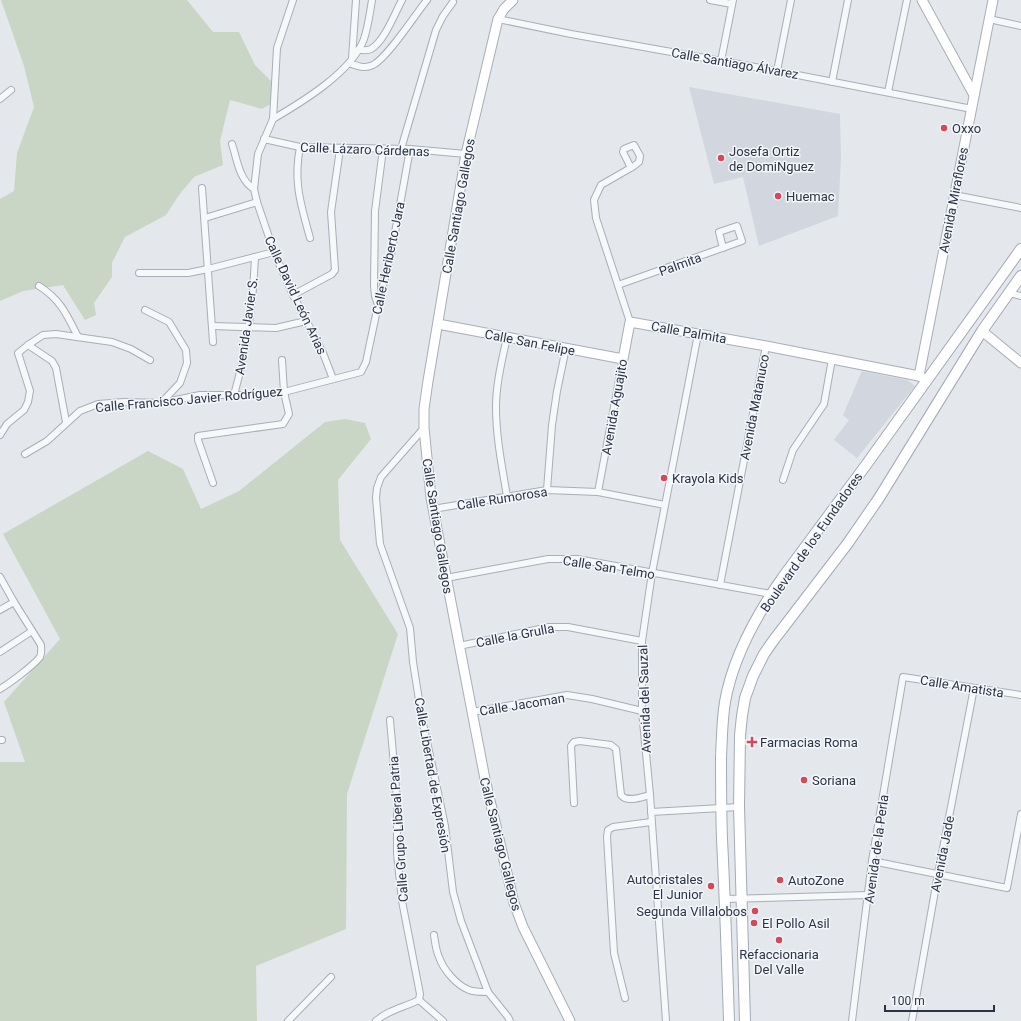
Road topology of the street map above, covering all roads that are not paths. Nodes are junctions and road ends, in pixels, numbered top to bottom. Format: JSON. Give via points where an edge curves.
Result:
{"nodes":[{"id":1,"x":293,"y":0,"type":"edge"},
{"id":2,"x":356,"y":0,"type":"edge"},
{"id":3,"x":372,"y":0,"type":"edge"},
{"id":4,"x":402,"y":0,"type":"edge"},
{"id":5,"x":426,"y":0,"type":"edge"},
{"id":6,"x":512,"y":0,"type":"edge"},
{"id":7,"x":710,"y":0,"type":"edge"},
{"id":8,"x":792,"y":0,"type":"edge"},
{"id":9,"x":848,"y":0,"type":"edge"},
{"id":10,"x":907,"y":0,"type":"edge"},
{"id":11,"x":922,"y":0,"type":"edge"},
{"id":12,"x":993,"y":0,"type":"edge"},
{"id":13,"x":453,"y":2,"type":"dead end"},
{"id":14,"x":732,"y":2,"type":"edge"},
{"id":15,"x":498,"y":19,"type":"junction"},
{"id":16,"x":989,"y":19,"type":"junction"},
{"id":17,"x":1021,"y":26,"type":"edge"},
{"id":18,"x":358,"y":50,"type":"junction"},
{"id":19,"x":721,"y":60,"type":"junction"},
{"id":20,"x":350,"y":61,"type":"junction"},
{"id":21,"x":778,"y":71,"type":"junction"},
{"id":22,"x":832,"y":82,"type":"junction"},
{"id":23,"x":11,"y":90,"type":"dead end"},
{"id":24,"x":888,"y":92,"type":"junction"},
{"id":25,"x":974,"y":95,"type":"junction"},
{"id":26,"x":0,"y":99,"type":"edge"},
{"id":27,"x":972,"y":109,"type":"junction"},
{"id":28,"x":273,"y":120,"type":"junction"},
{"id":29,"x":264,"y":139,"type":"junction"},
{"id":30,"x":232,"y":144,"type":"dead end"},
{"id":31,"x":300,"y":147,"type":"junction"},
{"id":32,"x":340,"y":149,"type":"junction"},
{"id":33,"x":383,"y":149,"type":"junction"},
{"id":34,"x":401,"y":149,"type":"junction"},
{"id":35,"x":410,"y":149,"type":"junction"},
{"id":36,"x":466,"y":154,"type":"junction"},
{"id":37,"x":632,"y":167,"type":"dead end"},
{"id":38,"x":202,"y":188,"type":"dead end"},
{"id":39,"x":254,"y":189,"type":"junction"},
{"id":40,"x":954,"y":195,"type":"junction"},
{"id":41,"x":257,"y":202,"type":"junction"},
{"id":42,"x":1021,"y":208,"type":"edge"},
{"id":43,"x":205,"y":218,"type":"junction"},
{"id":44,"x":310,"y":238,"type":"dead end"},
{"id":45,"x":723,"y":248,"type":"junction"},
{"id":46,"x":1021,"y":249,"type":"edge"},
{"id":47,"x":274,"y":252,"type":"junction"},
{"id":48,"x":255,"y":257,"type":"junction"},
{"id":49,"x":208,"y":269,"type":"junction"},
{"id":50,"x":139,"y":273,"type":"dead end"},
{"id":51,"x":1021,"y":276,"type":"edge"},
{"id":52,"x":618,"y":285,"type":"junction"},
{"id":53,"x":39,"y":286,"type":"dead end"},
{"id":54,"x":1009,"y":293,"type":"junction"},
{"id":55,"x":293,"y":295,"type":"junction"},
{"id":56,"x":1021,"y":296,"type":"edge"},
{"id":57,"x":378,"y":305,"type":"junction"},
{"id":58,"x":977,"y":309,"type":"junction"},
{"id":59,"x":145,"y":310,"type":"dead end"},
{"id":60,"x":306,"y":322,"type":"junction"},
{"id":61,"x":630,"y":322,"type":"junction"},
{"id":62,"x":438,"y":324,"type":"junction"},
{"id":63,"x":212,"y":326,"type":"junction"},
{"id":64,"x":248,"y":328,"type":"junction"},
{"id":65,"x":982,"y":331,"type":"junction"},
{"id":66,"x":698,"y":334,"type":"junction"},
{"id":67,"x":78,"y":337,"type":"junction"},
{"id":68,"x":506,"y":337,"type":"junction"},
{"id":69,"x":213,"y":342,"type":"dead end"},
{"id":70,"x":28,"y":345,"type":"junction"},
{"id":71,"x":766,"y":346,"type":"junction"},
{"id":72,"x":566,"y":348,"type":"junction"},
{"id":73,"x":623,"y":359,"type":"junction"},
{"id":74,"x":832,"y":359,"type":"junction"},
{"id":75,"x":150,"y":360,"type":"dead end"},
{"id":76,"x":282,"y":360,"type":"dead end"},
{"id":77,"x":1021,"y":363,"type":"edge"},
{"id":78,"x":364,"y":367,"type":"joint"},
{"id":79,"x":923,"y":378,"type":"junction"},
{"id":80,"x":333,"y":379,"type":"junction"},
{"id":81,"x":284,"y":392,"type":"junction"},
{"id":82,"x":234,"y":395,"type":"junction"},
{"id":83,"x":161,"y":403,"type":"junction"},
{"id":84,"x":66,"y":422,"type":"junction"},
{"id":85,"x":424,"y":428,"type":"junction"},
{"id":86,"x":0,"y":435,"type":"edge"},
{"id":87,"x":25,"y":454,"type":"dead end"},
{"id":88,"x":784,"y":480,"type":"dead end"},
{"id":89,"x":213,"y":483,"type":"dead end"},
{"id":90,"x":548,"y":490,"type":"junction"},
{"id":91,"x":598,"y":492,"type":"junction"},
{"id":92,"x":506,"y":496,"type":"junction"},
{"id":93,"x":665,"y":505,"type":"junction"},
{"id":94,"x":433,"y":509,"type":"junction"},
{"id":95,"x":652,"y":573,"type":"junction"},
{"id":96,"x":0,"y":577,"type":"edge"},
{"id":97,"x":446,"y":578,"type":"junction"},
{"id":98,"x":720,"y":586,"type":"junction"},
{"id":99,"x":771,"y":594,"type":"junction"},
{"id":100,"x":14,"y":602,"type":"junction"},
{"id":101,"x":0,"y":610,"type":"edge"},
{"id":102,"x":32,"y":631,"type":"junction"},
{"id":103,"x":642,"y":641,"type":"junction"},
{"id":104,"x":459,"y":646,"type":"junction"},
{"id":105,"x":0,"y":652,"type":"edge"},
{"id":106,"x":903,"y":678,"type":"joint"},
{"id":107,"x":974,"y":688,"type":"junction"},
{"id":108,"x":0,"y":689,"type":"edge"},
{"id":109,"x":1021,"y":695,"type":"edge"},
{"id":110,"x":642,"y":711,"type":"junction"},
{"id":111,"x":472,"y":712,"type":"junction"},
{"id":112,"x":390,"y":720,"type":"dead end"},
{"id":113,"x":650,"y":795,"type":"junction"},
{"id":114,"x":574,"y":803,"type":"dead end"},
{"id":115,"x":739,"y":807,"type":"junction"},
{"id":116,"x":721,"y":808,"type":"junction"},
{"id":117,"x":651,"y":812,"type":"junction"},
{"id":118,"x":1021,"y":814,"type":"edge"},
{"id":119,"x":651,"y":822,"type":"junction"},
{"id":120,"x":1018,"y":846,"type":"edge"},
{"id":121,"x":872,"y":861,"type":"junction"},
{"id":122,"x":938,"y":874,"type":"junction"},
{"id":123,"x":868,"y":895,"type":"junction"},
{"id":124,"x":725,"y":899,"type":"junction"},
{"id":125,"x":742,"y":899,"type":"junction"},
{"id":126,"x":434,"y":935,"type":"dead end"},
{"id":127,"x":331,"y":977,"type":"dead end"},
{"id":128,"x":488,"y":992,"type":"junction"},
{"id":129,"x":625,"y":998,"type":"dead end"},
{"id":130,"x":419,"y":1000,"type":"junction"},
{"id":131,"x":288,"y":1021,"type":"edge"},
{"id":132,"x":376,"y":1021,"type":"edge"},
{"id":133,"x":443,"y":1021,"type":"edge"},
{"id":134,"x":510,"y":1021,"type":"edge"},
{"id":135,"x":570,"y":1021,"type":"edge"},
{"id":136,"x":666,"y":1021,"type":"edge"},
{"id":137,"x":729,"y":1021,"type":"edge"},
{"id":138,"x":745,"y":1021,"type":"edge"},
{"id":139,"x":852,"y":1021,"type":"edge"},
{"id":140,"x":912,"y":1021,"type":"edge"}],
"edges":[{"from":1,"to":28,"type":"street","via":[[277,48]]},
{"from":2,"to":20,"type":"street"},
{"from":3,"to":18,"type":"street","via":[[364,39]]},
{"from":4,"to":18,"type":"street","via":[[375,45],[370,49]]},
{"from":5,"to":20,"type":"street","via":[[388,52],[373,65],[360,67]]},
{"from":6,"to":15,"type":"street","name":"Calle Santiago Gallegos"},
{"from":7,"to":14,"type":"street"},
{"from":8,"to":21,"type":"street"},
{"from":9,"to":22,"type":"street"},
{"from":10,"to":24,"type":"street"},
{"from":11,"to":25,"type":"street"},
{"from":12,"to":16,"type":"street","name":"Avenida Miraflores"},
{"from":13,"to":34,"type":"street","via":[[436,30]]},
{"from":14,"to":19,"type":"street"},
{"from":15,"to":19,"type":"street","name":"Calle Santiago Álvarez"},
{"from":15,"to":36,"type":"street","name":"Calle Santiago Gallegos"},
{"from":16,"to":17,"type":"street"},
{"from":16,"to":25,"type":"street","name":"Avenida Miraflores"},
{"from":18,"to":20,"type":"street"},
{"from":19,"to":21,"type":"street","name":"Calle Santiago Álvarez"},
{"from":20,"to":28,"type":"street","via":[[326,84]]},
{"from":21,"to":22,"type":"street","name":"Calle Santiago Álvarez"},
{"from":22,"to":24,"type":"street","name":"Calle Santiago Álvarez"},
{"from":23,"to":26,"type":"street"},
{"from":24,"to":27,"type":"street","name":"Calle Santiago Álvarez"},
{"from":25,"to":27,"type":"street","name":"Avenida Miraflores"},
{"from":27,"to":40,"type":"street","name":"Avenida Miraflores"},
{"from":28,"to":29,"type":"street","name":"Calle David León Arias"},
{"from":29,"to":31,"type":"street","name":"Calle Lázaro Cárdenas"},
{"from":29,"to":39,"type":"street","name":"Calle David León Arias","via":[[258,154]]},
{"from":30,"to":39,"type":"street","via":[[242,177]]},
{"from":31,"to":32,"type":"street","name":"Calle Lázaro Cárdenas"},
{"from":31,"to":44,"type":"street","via":[[297,180]]},
{"from":32,"to":33,"type":"street","name":"Calle Lázaro Cárdenas"},
{"from":32,"to":55,"type":"street","via":[[331,212],[334,272]]},
{"from":33,"to":34,"type":"street","name":"Calle Lázaro Cárdenas"},
{"from":33,"to":57,"type":"street","via":[[376,211],[374,286]]},
{"from":34,"to":35,"type":"street","name":"Calle Lázaro Cárdenas"},
{"from":35,"to":36,"type":"street","name":"Calle Lázaro Cárdenas"},
{"from":35,"to":57,"type":"street","name":"Calle Heriberto Jara","via":[[391,255]]},
{"from":36,"to":62,"type":"street","name":"Calle Santiago Gallegos"},
{"from":37,"to":52,"type":"street","via":[[601,185],[594,200],[596,218]]},
{"from":38,"to":43,"type":"street"},
{"from":39,"to":41,"type":"street","name":"Calle David León Arias"},
{"from":40,"to":42,"type":"street"},
{"from":40,"to":79,"type":"street","name":"Avenida Miraflores"},
{"from":41,"to":43,"type":"street"},
{"from":41,"to":47,"type":"street","name":"Calle David León Arias"},
{"from":43,"to":49,"type":"street"},
{"from":45,"to":45,"type":"street","name":"Palmita","via":[[742,242],[736,226],[719,232]]},
{"from":45,"to":52,"type":"street","name":"Palmita"},
{"from":46,"to":58,"type":"main road","name":"Boulevard de los Fundadores"},
{"from":47,"to":48,"type":"street"},
{"from":47,"to":55,"type":"street","name":"Calle David León Arias"},
{"from":48,"to":49,"type":"street"},
{"from":48,"to":64,"type":"street","name":"Avenida Javier S.","via":[[254,290]]},
{"from":49,"to":50,"type":"street","via":[[188,273]]},
{"from":49,"to":63,"type":"street"},
{"from":51,"to":54,"type":"main road","name":"Boulevard de los Fundadores"},
{"from":52,"to":61,"type":"street"},
{"from":53,"to":67,"type":"street","via":[[56,299]]},
{"from":54,"to":56,"type":"street"},
{"from":54,"to":65,"type":"main road","name":"Boulevard de los Fundadores"},
{"from":55,"to":60,"type":"street","name":"Calle David León Arias"},
{"from":57,"to":78,"type":"street","name":"Calle Heriberto Jara"},
{"from":58,"to":65,"type":"main road"},
{"from":58,"to":79,"type":"main road","name":"Boulevard de los Fundadores"},
{"from":59,"to":83,"type":"street","via":[[169,322],[186,350],[187,363],[180,383]]},
{"from":60,"to":64,"type":"street","via":[[276,328]]},
{"from":60,"to":80,"type":"street","name":"Calle David León Arias","via":[[323,353]]},
{"from":61,"to":66,"type":"street","name":"Calle Palmita"},
{"from":61,"to":73,"type":"street","name":"Avenida Aguajito"},
{"from":62,"to":68,"type":"street","name":"Calle San Felipe"},
{"from":62,"to":85,"type":"street","name":"Calle Santiago Gallegos","via":[[424,409]]},
{"from":63,"to":64,"type":"street"},
{"from":63,"to":69,"type":"street"},
{"from":64,"to":82,"type":"street","name":"Avenida Javier S."},
{"from":65,"to":77,"type":"street"},
{"from":65,"to":115,"type":"main road","name":"Boulevard de los Fundadores","via":[[879,498],[764,654],[745,698],[742,716]]},
{"from":66,"to":71,"type":"street","name":"Calle Palmita"},
{"from":66,"to":93,"type":"street","name":"Avenida del Sauzal"},
{"from":67,"to":70,"type":"street","via":[[43,335]]},
{"from":67,"to":75,"type":"street","via":[[112,342]]},
{"from":68,"to":72,"type":"street","name":"Calle San Felipe"},
{"from":68,"to":92,"type":"street","via":[[496,406]]},
{"from":70,"to":84,"type":"street","via":[[52,361],[56,368]]},
{"from":70,"to":86,"type":"street","via":[[18,353],[30,391],[28,402],[24,410],[7,424]]},
{"from":71,"to":74,"type":"street","name":"Calle Palmita"},
{"from":71,"to":98,"type":"street","name":"Avenida Matanuco"},
{"from":72,"to":73,"type":"street","name":"Calle San Felipe"},
{"from":72,"to":90,"type":"street","via":[[552,424]]},
{"from":73,"to":91,"type":"street","name":"Avenida Aguajito"},
{"from":74,"to":79,"type":"street","name":"Calle Palmita"},
{"from":74,"to":88,"type":"street","via":[[824,404],[793,450]]},
{"from":76,"to":81,"type":"street"},
{"from":78,"to":80,"type":"street","name":"Calle Francisco Javier Rodríguez","via":[[361,372]]},
{"from":79,"to":99,"type":"main road","name":"Boulevard de los Fundadores"},
{"from":80,"to":81,"type":"street","name":"Calle Francisco Javier Rodríguez"},
{"from":81,"to":82,"type":"street","name":"Calle Francisco Javier Rodríguez"},
{"from":81,"to":89,"type":"street","via":[[288,414],[283,424],[198,436]]},
{"from":82,"to":83,"type":"street","name":"Calle Francisco Javier Rodríguez","via":[[200,395]]},
{"from":83,"to":84,"type":"street","name":"Calle Francisco Javier Rodríguez","via":[[98,404],[80,411]]},
{"from":84,"to":87,"type":"street","name":"Calle Francisco Javier Rodríguez","via":[[47,441]]},
{"from":85,"to":94,"type":"street","name":"Calle Santiago Gallegos"},
{"from":85,"to":128,"type":"street","name":"Calle Libertad de Expresión","via":[[379,482],[376,498],[380,544],[410,628],[422,719],[443,818],[453,892],[461,921]]},
{"from":90,"to":91,"type":"street","name":"Calle Rumorosa"},
{"from":90,"to":92,"type":"street","name":"Calle Rumorosa"},
{"from":91,"to":93,"type":"street","name":"Calle Rumorosa"},
{"from":92,"to":94,"type":"street","name":"Calle Rumorosa"},
{"from":93,"to":95,"type":"street","name":"Avenida del Sauzal"},
{"from":94,"to":97,"type":"street","name":"Calle Santiago Gallegos"},
{"from":95,"to":97,"type":"street","name":"Calle San Telmo","via":[[577,559],[548,559]]},
{"from":95,"to":98,"type":"street","name":"Calle San Telmo"},
{"from":95,"to":103,"type":"street","name":"Avenida del Sauzal"},
{"from":96,"to":100,"type":"street"},
{"from":97,"to":104,"type":"street","name":"Calle Santiago Gallegos"},
{"from":98,"to":99,"type":"street","name":"Calle San Telmo"},
{"from":99,"to":116,"type":"main road","name":"Boulevard de los Fundadores","via":[[739,653],[726,695],[722,728]]},
{"from":100,"to":101,"type":"street"},
{"from":100,"to":102,"type":"street"},
{"from":102,"to":105,"type":"street"},
{"from":102,"to":108,"type":"street","via":[[42,651],[40,656]]},
{"from":103,"to":104,"type":"street","name":"Calle la Grulla","via":[[558,626]]},
{"from":103,"to":110,"type":"street","name":"Avenida del Sauzal"},
{"from":104,"to":111,"type":"street","name":"Calle Santiago Gallegos"},
{"from":106,"to":107,"type":"street","name":"Calle Amatista"},
{"from":106,"to":121,"type":"street","name":"Avenida de la Perla"},
{"from":107,"to":109,"type":"street","name":"Calle Amatista"},
{"from":107,"to":122,"type":"street","name":"Avenida Jade"},
{"from":110,"to":111,"type":"street","name":"Calle Jacoman","via":[[567,695]]},
{"from":110,"to":113,"type":"street","name":"Avenida del Sauzal"},
{"from":111,"to":135,"type":"street","name":"Calle Santiago Gallegos","via":[[514,903],[523,927]]},
{"from":112,"to":130,"type":"street","name":"Calle Grupo Liberal Patria","via":[[402,901],[420,994]]},
{"from":113,"to":114,"type":"street","via":[[627,800],[623,798],[616,749],[611,745],[580,741],[574,742],[571,746]]},
{"from":113,"to":117,"type":"street","name":"Avenida del Sauzal"},
{"from":115,"to":116,"type":"street"},
{"from":115,"to":125,"type":"main road","name":"Boulevard de los Fundadores"},
{"from":116,"to":117,"type":"street"},
{"from":116,"to":124,"type":"main road","name":"Boulevard de los Fundadores"},
{"from":117,"to":119,"type":"street","name":"Avenida del Sauzal"},
{"from":118,"to":120,"type":"street"},
{"from":119,"to":129,"type":"street","via":[[613,827],[608,830],[607,836],[614,953]]},
{"from":119,"to":136,"type":"street","name":"Avenida del Sauzal"},
{"from":120,"to":122,"type":"street","via":[[1007,888]]},
{"from":121,"to":122,"type":"street"},
{"from":121,"to":123,"type":"street","name":"Avenida de la Perla"},
{"from":122,"to":140,"type":"street","name":"Avenida Jade"},
{"from":123,"to":125,"type":"street"},
{"from":123,"to":139,"type":"street","name":"Avenida de la Perla"},
{"from":124,"to":125,"type":"street"},
{"from":124,"to":137,"type":"main road","name":"Boulevard de los Fundadores"},
{"from":125,"to":138,"type":"main road","name":"Boulevard de los Fundadores"},
{"from":126,"to":128,"type":"street","via":[[438,957],[451,976],[469,990]]},
{"from":127,"to":131,"type":"street"},
{"from":128,"to":134,"type":"street","name":"Calle Libertad de Expresión"},
{"from":130,"to":132,"type":"street"},
{"from":130,"to":133,"type":"street"}]}
